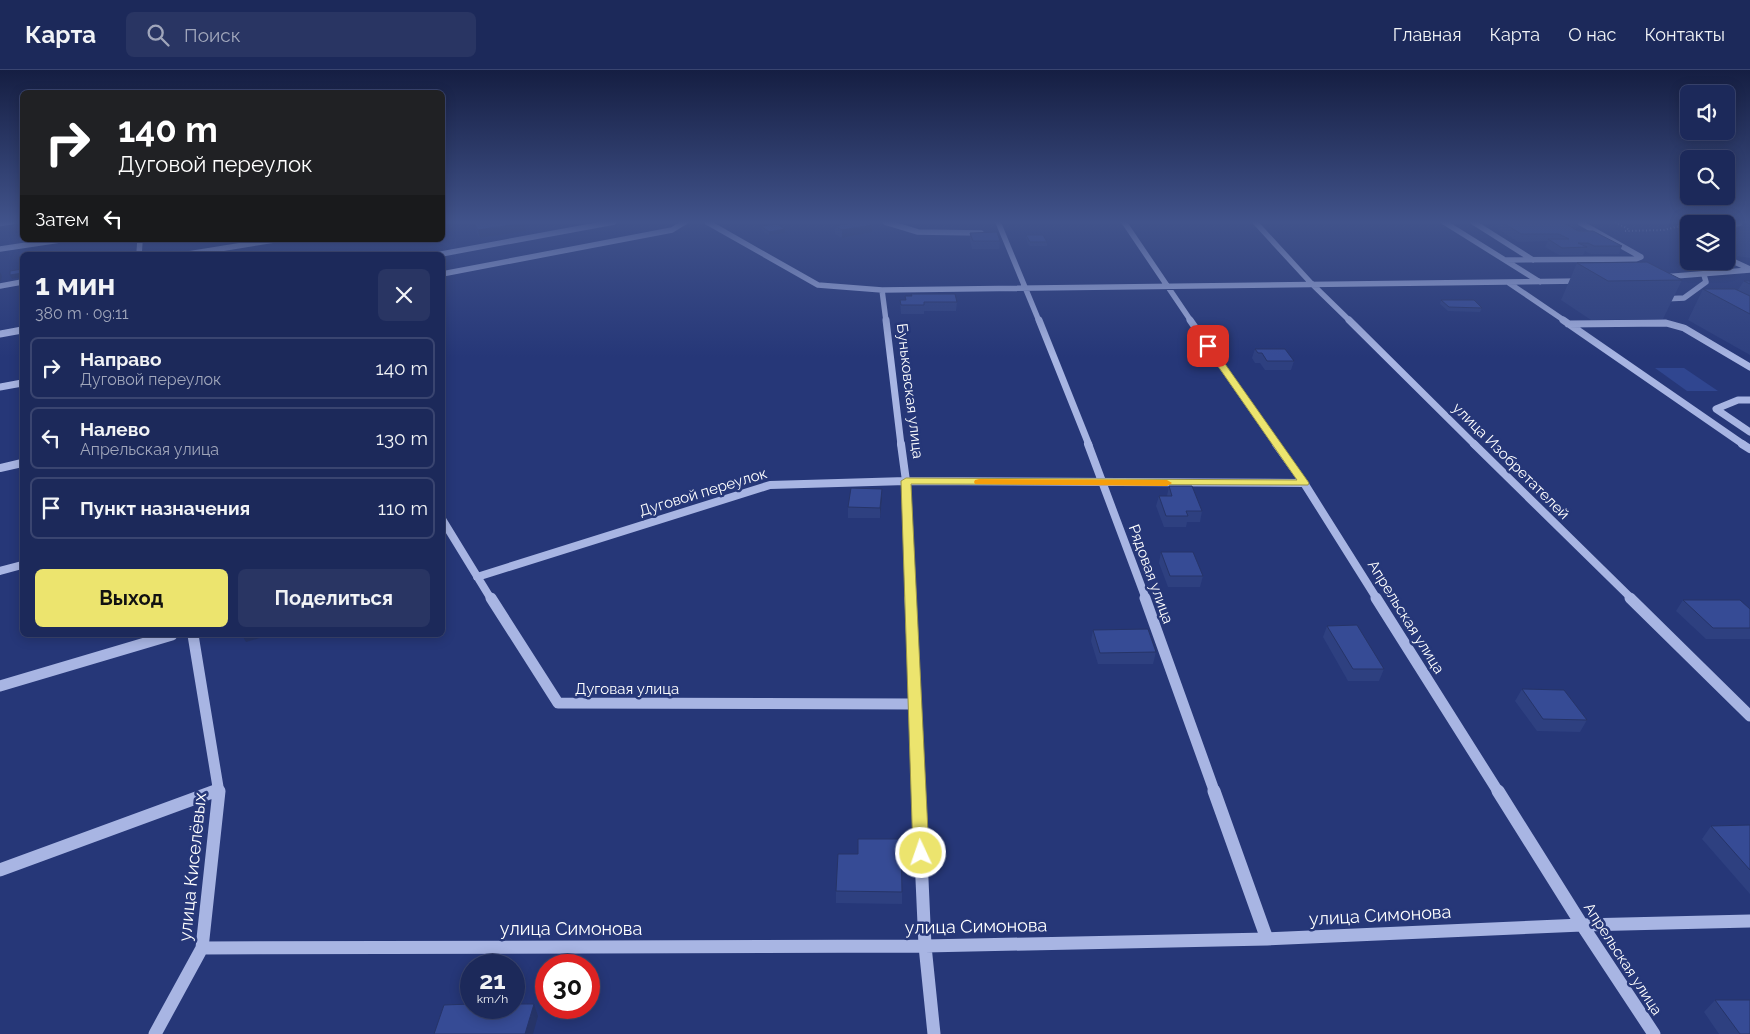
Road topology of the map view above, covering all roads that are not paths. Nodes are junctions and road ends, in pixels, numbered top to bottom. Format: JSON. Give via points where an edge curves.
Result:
{"nodes":[{"id":1,"x":479,"y":267,"type":"edge"},
{"id":2,"x":786,"y":267,"type":"edge"},
{"id":3,"x":1015,"y":267,"type":"edge"},
{"id":4,"x":1153,"y":267,"type":"edge"},
{"id":5,"x":1296,"y":267,"type":"edge"},
{"id":6,"x":1516,"y":267,"type":"edge"},
{"id":7,"x":1750,"y":270,"type":"edge"},
{"id":8,"x":445,"y":273,"type":"edge"},
{"id":9,"x":1704,"y":275,"type":"junction"},
{"id":10,"x":1656,"y":277,"type":"edge"},
{"id":11,"x":1589,"y":280,"type":"dead end"},
{"id":12,"x":20,"y":282,"type":"edge"},
{"id":13,"x":1541,"y":282,"type":"junction"},
{"id":14,"x":1311,"y":283,"type":"junction"},
{"id":15,"x":1509,"y":283,"type":"junction"},
{"id":16,"x":1165,"y":285,"type":"junction"},
{"id":17,"x":0,"y":286,"type":"edge"},
{"id":18,"x":1026,"y":288,"type":"junction"},
{"id":19,"x":882,"y":290,"type":"junction"},
{"id":20,"x":1653,"y":299,"type":"edge"},
{"id":21,"x":1568,"y":324,"type":"junction"},
{"id":22,"x":20,"y":330,"type":"edge"},
{"id":23,"x":0,"y":334,"type":"edge"},
{"id":24,"x":1750,"y":367,"type":"edge"},
{"id":25,"x":20,"y":382,"type":"edge"},
{"id":26,"x":0,"y":387,"type":"edge"},
{"id":27,"x":1750,"y":400,"type":"edge"},
{"id":28,"x":1750,"y":432,"type":"edge"},
{"id":29,"x":1750,"y":449,"type":"edge"},
{"id":30,"x":20,"y":463,"type":"edge"},
{"id":31,"x":0,"y":468,"type":"edge"},
{"id":32,"x":906,"y":481,"type":"junction"},
{"id":33,"x":1104,"y":483,"type":"junction"},
{"id":34,"x":1304,"y":483,"type":"junction"},
{"id":35,"x":445,"y":524,"type":"edge"},
{"id":36,"x":20,"y":566,"type":"edge"},
{"id":37,"x":0,"y":571,"type":"edge"},
{"id":38,"x":477,"y":577,"type":"junction"},
{"id":39,"x":165,"y":637,"type":"edge"},
{"id":40,"x":193,"y":637,"type":"edge"},
{"id":41,"x":0,"y":686,"type":"edge"},
{"id":42,"x":914,"y":704,"type":"junction"},
{"id":43,"x":1750,"y":716,"type":"edge"},
{"id":44,"x":219,"y":790,"type":"junction"},
{"id":45,"x":0,"y":870,"type":"edge"},
{"id":46,"x":1750,"y":921,"type":"edge"},
{"id":47,"x":1582,"y":925,"type":"junction"},
{"id":48,"x":1267,"y":939,"type":"junction"},
{"id":49,"x":925,"y":946,"type":"junction"},
{"id":50,"x":202,"y":948,"type":"junction"},
{"id":51,"x":155,"y":1034,"type":"edge"},
{"id":52,"x":934,"y":1034,"type":"edge"},
{"id":53,"x":1654,"y":1034,"type":"edge"}],
"edges":[{"from":1,"to":8,"type":"street"},
{"from":2,"to":19,"type":"street","via":[[818,285]]},
{"from":3,"to":18,"type":"street","name":"Рядовая улица"},
{"from":4,"to":16,"type":"street","name":"Апрельская улица"},
{"from":5,"to":14,"type":"street","name":"улица Изобретателей"},
{"from":6,"to":13,"type":"street"},
{"from":7,"to":9,"type":"street"},
{"from":9,"to":10,"type":"street"},
{"from":9,"to":20,"type":"street","via":[[1706,282],[1684,298]]},
{"from":11,"to":13,"type":"street"},
{"from":12,"to":17,"type":"street"},
{"from":13,"to":15,"type":"street"},
{"from":14,"to":15,"type":"street"},
{"from":14,"to":16,"type":"street"},
{"from":14,"to":43,"type":"street","name":"улица Изобретателей"},
{"from":15,"to":21,"type":"street"},
{"from":16,"to":18,"type":"street"},
{"from":16,"to":34,"type":"street","name":"Апрельская улица"},
{"from":18,"to":19,"type":"street"},
{"from":18,"to":33,"type":"street","name":"Рядовая улица"},
{"from":19,"to":32,"type":"street","name":"Буньковская улица"},
{"from":21,"to":24,"type":"street","via":[[1666,323],[1684,328]]},
{"from":21,"to":29,"type":"street"},
{"from":22,"to":23,"type":"street"},
{"from":25,"to":26,"type":"street"},
{"from":27,"to":28,"type":"street","via":[[1738,400],[1716,409]]},
{"from":30,"to":31,"type":"street"},
{"from":32,"to":33,"type":"street","name":"Дуговой переулок"},
{"from":32,"to":38,"type":"street","name":"Дуговой переулок","via":[[770,484]]},
{"from":32,"to":42,"type":"street","name":"Буньковская улица"},
{"from":33,"to":34,"type":"street","name":"Дуговой переулок"},
{"from":33,"to":48,"type":"street","name":"Рядовая улица"},
{"from":34,"to":47,"type":"street","name":"Апрельская улица"},
{"from":35,"to":38,"type":"street","name":"Дуговая улица"},
{"from":36,"to":37,"type":"street"},
{"from":38,"to":42,"type":"street","name":"Дуговая улица","via":[[558,703]]},
{"from":39,"to":41,"type":"street"},
{"from":40,"to":44,"type":"street","name":"улица Киселёвых"},
{"from":42,"to":49,"type":"street","name":"Буньковская улица"},
{"from":44,"to":45,"type":"street"},
{"from":44,"to":50,"type":"street","name":"улица Киселёвых"},
{"from":46,"to":47,"type":"street","name":"улица Симонова"},
{"from":47,"to":48,"type":"street","name":"улица Симонова"},
{"from":47,"to":53,"type":"street","name":"Апрельская улица"},
{"from":48,"to":49,"type":"street","name":"улица Симонова"},
{"from":49,"to":50,"type":"street","name":"улица Симонова"},
{"from":49,"to":52,"type":"street","name":"Буньковская улица"},
{"from":50,"to":51,"type":"street","name":"улица Киселёвых"}]}
